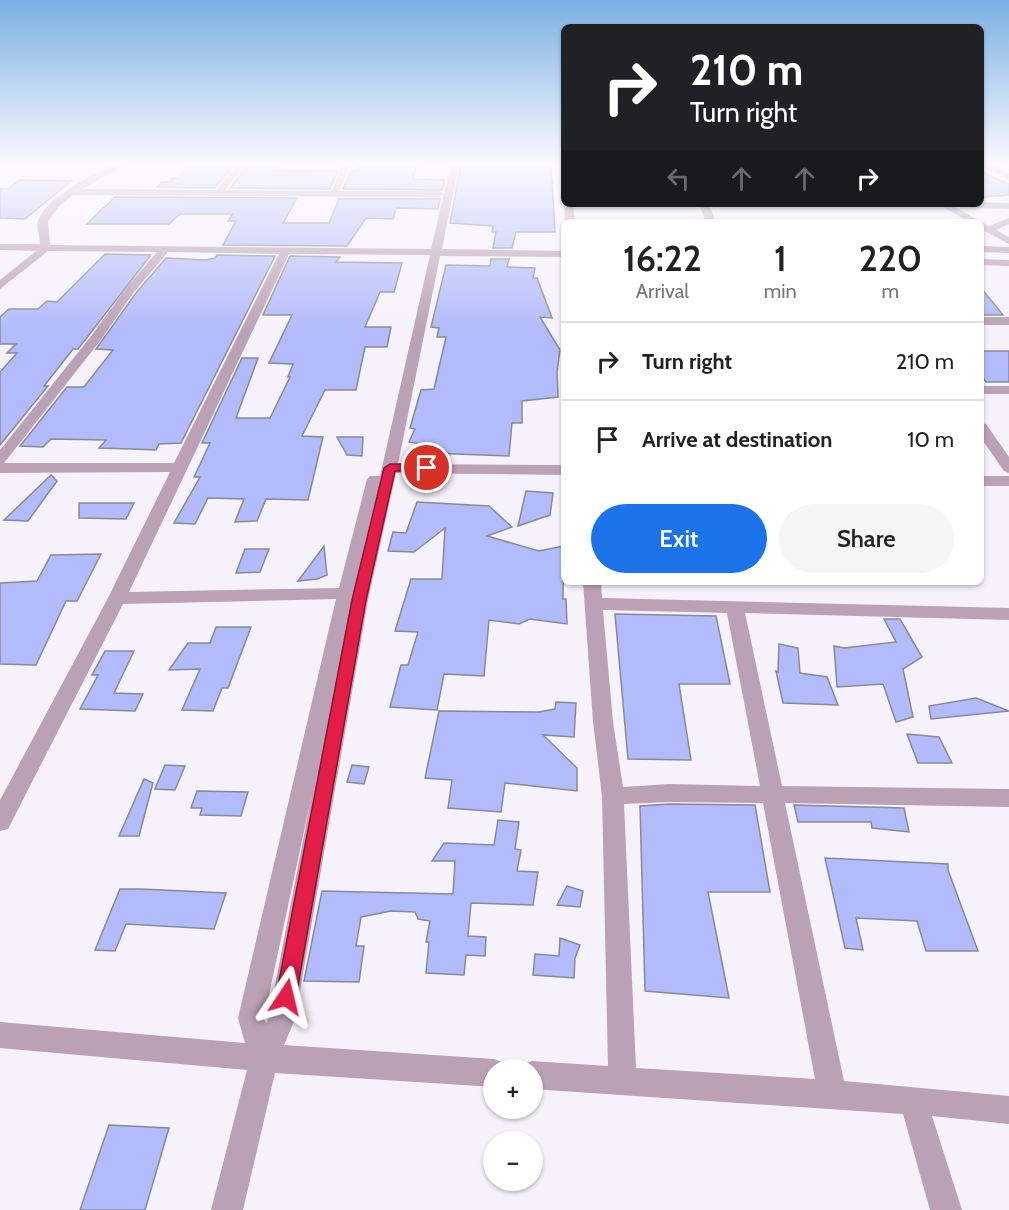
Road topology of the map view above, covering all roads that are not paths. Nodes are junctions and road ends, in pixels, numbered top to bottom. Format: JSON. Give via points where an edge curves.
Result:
{"nodes":[{"id":1,"x":44,"y":219,"type":"edge"},
{"id":2,"x":433,"y":219,"type":"edge"},
{"id":3,"x":436,"y":219,"type":"edge"},
{"id":4,"x":1009,"y":221,"type":"edge"},
{"id":5,"x":985,"y":227,"type":"edge"},
{"id":6,"x":1009,"y":241,"type":"edge"},
{"id":7,"x":0,"y":247,"type":"edge"},
{"id":8,"x":45,"y":248,"type":"junction"},
{"id":9,"x":165,"y":249,"type":"junction"},
{"id":10,"x":984,"y":249,"type":"edge"},
{"id":11,"x":561,"y":250,"type":"edge"},
{"id":12,"x":1009,"y":250,"type":"edge"},
{"id":13,"x":285,"y":251,"type":"junction"},
{"id":14,"x":426,"y":251,"type":"junction"},
{"id":15,"x":561,"y":254,"type":"edge"},
{"id":16,"x":984,"y":260,"type":"edge"},
{"id":17,"x":1009,"y":261,"type":"edge"},
{"id":18,"x":0,"y":286,"type":"edge"},
{"id":19,"x":984,"y":321,"type":"edge"},
{"id":20,"x":1009,"y":321,"type":"edge"},
{"id":21,"x":984,"y":390,"type":"edge"},
{"id":22,"x":1009,"y":390,"type":"edge"},
{"id":23,"x":984,"y":431,"type":"edge"},
{"id":24,"x":0,"y":460,"type":"edge"},
{"id":25,"x":178,"y":467,"type":"junction"},
{"id":26,"x":0,"y":468,"type":"edge"},
{"id":27,"x":390,"y":468,"type":"junction"},
{"id":28,"x":1009,"y":468,"type":"edge"},
{"id":29,"x":561,"y":470,"type":"edge"},
{"id":30,"x":984,"y":481,"type":"edge"},
{"id":31,"x":1009,"y":481,"type":"edge"},
{"id":32,"x":592,"y":585,"type":"edge"},
{"id":33,"x":346,"y":593,"type":"junction"},
{"id":34,"x":117,"y":598,"type":"junction"},
{"id":35,"x":594,"y":604,"type":"junction"},
{"id":36,"x":735,"y":608,"type":"junction"},
{"id":37,"x":1009,"y":614,"type":"edge"},
{"id":38,"x":772,"y":795,"type":"junction"},
{"id":39,"x":614,"y":796,"type":"junction"},
{"id":40,"x":1009,"y":798,"type":"edge"},
{"id":41,"x":0,"y":822,"type":"edge"},
{"id":42,"x":0,"y":1035,"type":"edge"},
{"id":43,"x":264,"y":1058,"type":"junction"},
{"id":44,"x":483,"y":1072,"type":"edge"},
{"id":45,"x":543,"y":1076,"type":"edge"},
{"id":46,"x":622,"y":1081,"type":"junction"},
{"id":47,"x":833,"y":1096,"type":"junction"},
{"id":48,"x":913,"y":1101,"type":"junction"},
{"id":49,"x":1009,"y":1110,"type":"edge"},
{"id":50,"x":227,"y":1210,"type":"edge"},
{"id":51,"x":946,"y":1210,"type":"edge"}],
"edges":[{"from":1,"to":8,"type":"street"},
{"from":2,"to":14,"type":"street"},
{"from":3,"to":14,"type":"street"},
{"from":4,"to":5,"type":"street"},
{"from":5,"to":6,"type":"street"},
{"from":7,"to":8,"type":"street"},
{"from":8,"to":9,"type":"street"},
{"from":8,"to":18,"type":"street"},
{"from":9,"to":13,"type":"street"},
{"from":9,"to":24,"type":"street"},
{"from":10,"to":12,"type":"street"},
{"from":11,"to":14,"type":"street"},
{"from":13,"to":14,"type":"street"},
{"from":13,"to":25,"type":"street"},
{"from":14,"to":15,"type":"street"},
{"from":14,"to":27,"type":"street"},
{"from":14,"to":33,"type":"street"},
{"from":16,"to":17,"type":"street"},
{"from":19,"to":20,"type":"street"},
{"from":21,"to":22,"type":"street"},
{"from":23,"to":28,"type":"street"},
{"from":25,"to":26,"type":"street"},
{"from":25,"to":34,"type":"street"},
{"from":27,"to":29,"type":"street"},
{"from":27,"to":43,"type":"street","via":[[352,634],[282,1019]]},
{"from":30,"to":31,"type":"street"},
{"from":32,"to":35,"type":"street"},
{"from":33,"to":34,"type":"street"},
{"from":33,"to":43,"type":"street","via":[[251,1018]]},
{"from":34,"to":41,"type":"street"},
{"from":35,"to":36,"type":"street"},
{"from":35,"to":39,"type":"street","via":[[603,722]]},
{"from":36,"to":37,"type":"street"},
{"from":36,"to":38,"type":"street"},
{"from":38,"to":39,"type":"street"},
{"from":38,"to":40,"type":"street"},
{"from":38,"to":47,"type":"street"},
{"from":39,"to":46,"type":"street"},
{"from":42,"to":43,"type":"street"},
{"from":43,"to":44,"type":"street"},
{"from":43,"to":50,"type":"street"},
{"from":45,"to":46,"type":"street"},
{"from":46,"to":47,"type":"street"},
{"from":47,"to":48,"type":"street"},
{"from":48,"to":49,"type":"street"},
{"from":48,"to":51,"type":"street"}]}
